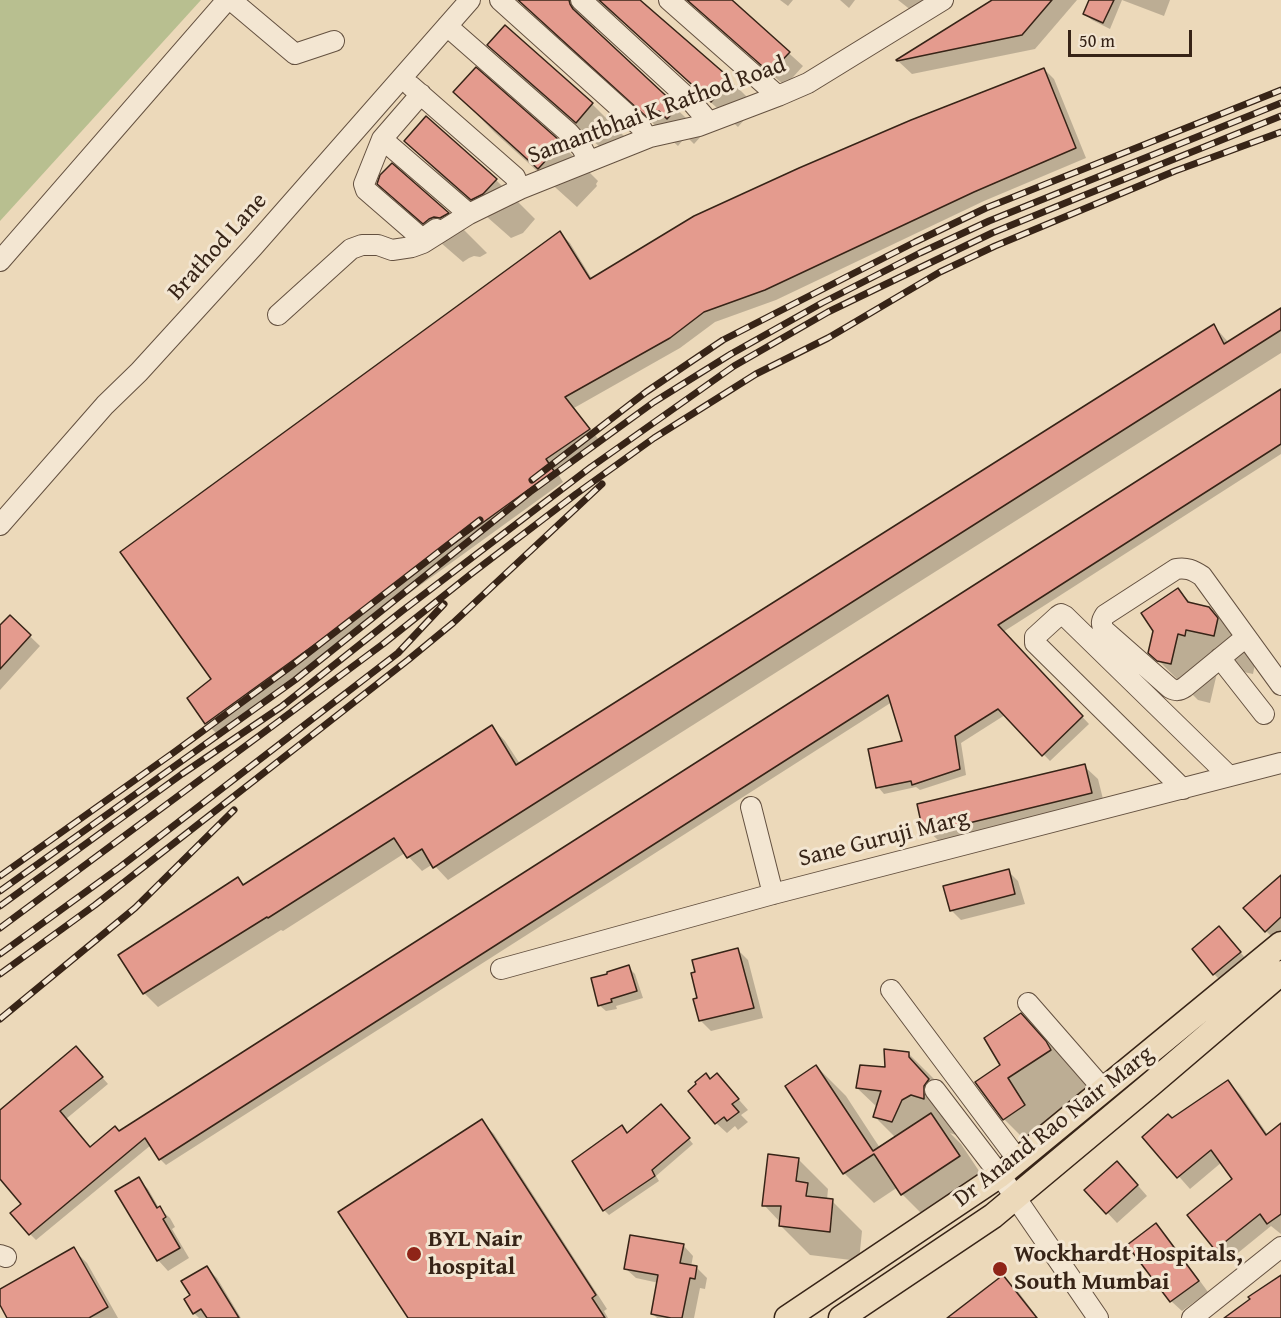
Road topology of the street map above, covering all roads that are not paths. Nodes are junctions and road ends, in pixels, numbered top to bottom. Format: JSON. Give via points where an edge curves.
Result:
{"nodes":[{"id":1,"x":229,"y":0,"type":"edge"},
{"id":2,"x":470,"y":0,"type":"edge"},
{"id":3,"x":500,"y":0,"type":"edge"},
{"id":4,"x":581,"y":0,"type":"edge"},
{"id":5,"x":669,"y":0,"type":"edge"},
{"id":6,"x":943,"y":0,"type":"edge"},
{"id":7,"x":447,"y":26,"type":"junction"},
{"id":8,"x":334,"y":42,"type":"dead end"},
{"id":9,"x":401,"y":78,"type":"junction"},
{"id":10,"x":421,"y":94,"type":"junction"},
{"id":11,"x":778,"y":96,"type":"junction"},
{"id":12,"x":709,"y":122,"type":"junction"},
{"id":13,"x":647,"y":138,"type":"junction"},
{"id":14,"x":382,"y":139,"type":"junction"},
{"id":15,"x":589,"y":161,"type":"junction"},
{"id":16,"x":520,"y":189,"type":"junction"},
{"id":17,"x":466,"y":211,"type":"junction"},
{"id":18,"x":0,"y":261,"type":"edge"},
{"id":19,"x":278,"y":315,"type":"dead end"},
{"id":20,"x":0,"y":525,"type":"edge"},
{"id":21,"x":1246,"y":637,"type":"junction"},
{"id":22,"x":1220,"y":658,"type":"junction"},
{"id":23,"x":1281,"y":686,"type":"edge"},
{"id":24,"x":1264,"y":714,"type":"dead end"},
{"id":25,"x":1281,"y":763,"type":"edge"},
{"id":26,"x":1229,"y":776,"type":"junction"},
{"id":27,"x":1183,"y":789,"type":"junction"},
{"id":28,"x":751,"y":807,"type":"dead end"},
{"id":29,"x":773,"y":894,"type":"junction"},
{"id":30,"x":1279,"y":958,"type":"edge"},
{"id":31,"x":501,"y":969,"type":"dead end"},
{"id":32,"x":891,"y":990,"type":"dead end"},
{"id":33,"x":1028,"y":1003,"type":"dead end"},
{"id":34,"x":935,"y":1090,"type":"dead end"},
{"id":35,"x":1104,"y":1090,"type":"junction"},
{"id":36,"x":1009,"y":1168,"type":"junction"},
{"id":37,"x":1015,"y":1197,"type":"junction"},
{"id":38,"x":1281,"y":1247,"type":"edge"},
{"id":39,"x":787,"y":1318,"type":"edge"},
{"id":40,"x":841,"y":1318,"type":"edge"},
{"id":41,"x":1098,"y":1318,"type":"edge"},
{"id":42,"x":1192,"y":1318,"type":"edge"}],
"edges":[{"from":1,"to":8,"type":"street","via":[[295,54]]},
{"from":1,"to":18,"type":"street"},
{"from":2,"to":7,"type":"street","name":"Brathod Lane"},
{"from":3,"to":13,"type":"street","via":[[640,126]]},
{"from":4,"to":12,"type":"street"},
{"from":5,"to":11,"type":"street"},
{"from":6,"to":11,"type":"street","name":"Samantbhai K Rathod Road","via":[[808,83]]},
{"from":7,"to":9,"type":"street","name":"Brathod Lane"},
{"from":7,"to":15,"type":"street","via":[[569,133]]},
{"from":9,"to":10,"type":"street"},
{"from":9,"to":20,"type":"street","name":"Brathod Lane"},
{"from":10,"to":14,"type":"street"},
{"from":10,"to":16,"type":"street","via":[[514,177]]},
{"from":11,"to":12,"type":"street","name":"Samantbhai K Rathod Road"},
{"from":12,"to":13,"type":"street","name":"Samantbhai K Rathod Road"},
{"from":13,"to":15,"type":"street","name":"Samantbhai K Rathod Road"},
{"from":14,"to":17,"type":"street"},
{"from":14,"to":17,"type":"street","via":[[363,184],[419,237]]},
{"from":15,"to":16,"type":"street","name":"Samantbhai K Rathod Road"},
{"from":16,"to":17,"type":"street","name":"Samantbhai K Rathod Road"},
{"from":17,"to":19,"type":"street","name":"Samantbhai K Rathod Road","via":[[412,247],[392,250],[362,244],[351,249]]},
{"from":21,"to":22,"type":"street"},
{"from":21,"to":22,"type":"street","via":[[1202,576],[1183,567],[1102,619],[1104,630],[1176,690]]},
{"from":21,"to":23,"type":"street"},
{"from":22,"to":24,"type":"street"},
{"from":25,"to":26,"type":"street","name":"Sane Guruji Marg"},
{"from":26,"to":27,"type":"street","name":"Sane Guruji Marg"},
{"from":26,"to":27,"type":"street","via":[[1065,616],[1058,616],[1035,637],[1035,643]]},
{"from":27,"to":29,"type":"street","name":"Sane Guruji Marg"},
{"from":28,"to":29,"type":"street"},
{"from":29,"to":31,"type":"street","name":"Sane Guruji Marg"},
{"from":30,"to":35,"type":"main road","name":"Dr Anand Rao Nair Marg"},
{"from":30,"to":37,"type":"main road","name":"Dr Anand Rao Nair Marg","via":[[1151,1084]]},
{"from":32,"to":36,"type":"street"},
{"from":33,"to":35,"type":"street"},
{"from":34,"to":36,"type":"street"},
{"from":35,"to":36,"type":"main road","name":"Dr Anand Rao Nair Marg"},
{"from":36,"to":37,"type":"street"},
{"from":36,"to":39,"type":"main road","name":"Dr Anand Rao Nair Marg"},
{"from":37,"to":40,"type":"main road","name":"Dr Anand Rao Nair Marg","via":[[993,1216]]},
{"from":37,"to":41,"type":"street"},
{"from":38,"to":42,"type":"street"}]}
